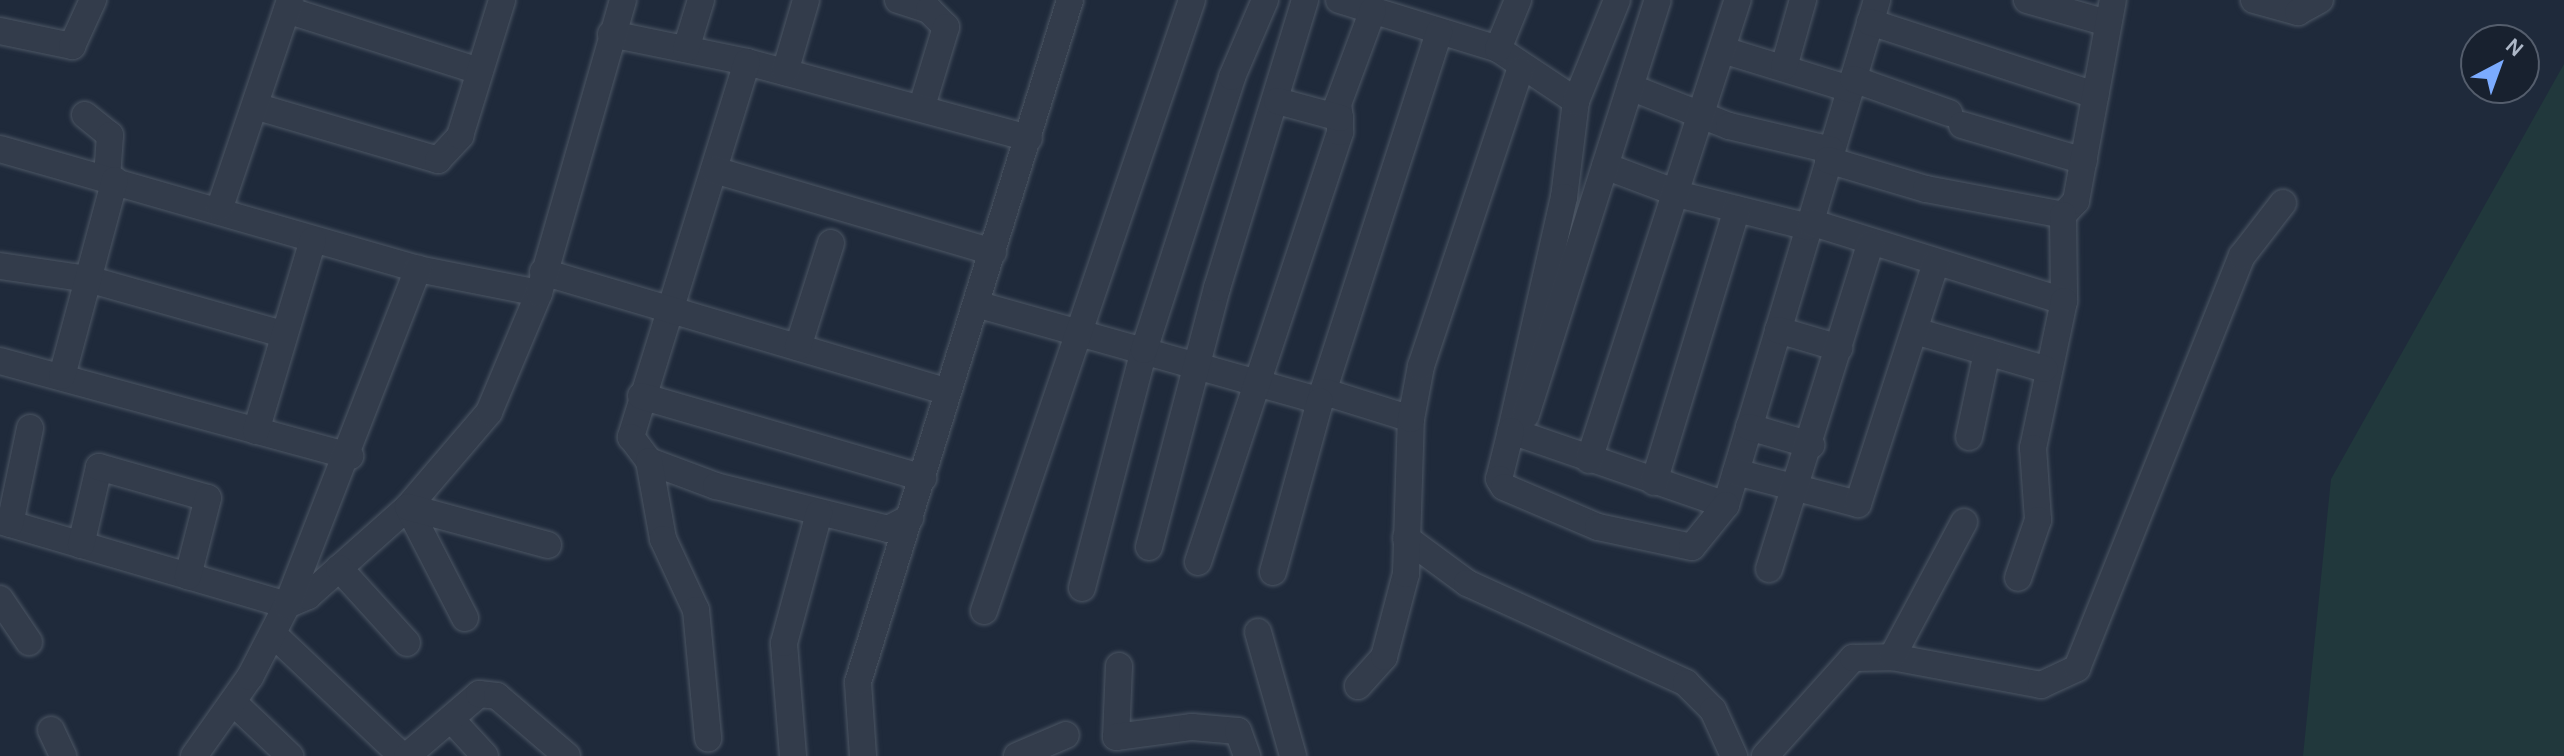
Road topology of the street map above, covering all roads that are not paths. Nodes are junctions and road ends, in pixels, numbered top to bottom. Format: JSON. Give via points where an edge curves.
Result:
{"nodes":[{"id":1,"x":93,"y":0,"type":"edge"},
{"id":2,"x":502,"y":0,"type":"edge"},
{"id":3,"x":623,"y":0,"type":"edge"},
{"id":4,"x":701,"y":0,"type":"edge"},
{"id":5,"x":806,"y":0,"type":"edge"},
{"id":6,"x":898,"y":0,"type":"edge"},
{"id":7,"x":1070,"y":0,"type":"edge"},
{"id":8,"x":1192,"y":0,"type":"edge"},
{"id":9,"x":1265,"y":0,"type":"edge"},
{"id":10,"x":1305,"y":0,"type":"edge"},
{"id":11,"x":1339,"y":0,"type":"edge"},
{"id":12,"x":1518,"y":0,"type":"edge"},
{"id":13,"x":1617,"y":0,"type":"edge"},
{"id":14,"x":1658,"y":0,"type":"edge"},
{"id":15,"x":1738,"y":0,"type":"edge"},
{"id":16,"x":1803,"y":0,"type":"edge"},
{"id":17,"x":2027,"y":0,"type":"edge"},
{"id":18,"x":2254,"y":0,"type":"edge"},
{"id":19,"x":2320,"y":0,"type":"edge"},
{"id":20,"x":2284,"y":4,"type":"edge"},
{"id":21,"x":288,"y":5,"type":"edge"},
{"id":22,"x":1405,"y":9,"type":"edge"},
{"id":23,"x":1373,"y":10,"type":"junction"},
{"id":24,"x":1873,"y":11,"type":"edge"},
{"id":25,"x":2110,"y":11,"type":"edge"},
{"id":26,"x":0,"y":31,"type":"edge"},
{"id":27,"x":1439,"y":32,"type":"junction"},
{"id":28,"x":611,"y":34,"type":"junction"},
{"id":29,"x":686,"y":49,"type":"junction"},
{"id":30,"x":1498,"y":49,"type":"junction"},
{"id":31,"x":1723,"y":50,"type":"junction"},
{"id":32,"x":747,"y":62,"type":"junction"},
{"id":33,"x":1784,"y":67,"type":"junction"},
{"id":34,"x":1520,"y":70,"type":"junction"},
{"id":35,"x":479,"y":71,"type":"junction"},
{"id":36,"x":785,"y":72,"type":"junction"},
{"id":37,"x":1851,"y":84,"type":"junction"},
{"id":38,"x":1629,"y":90,"type":"junction"},
{"id":39,"x":2095,"y":95,"type":"junction"},
{"id":40,"x":1277,"y":101,"type":"junction"},
{"id":41,"x":1576,"y":101,"type":"junction"},
{"id":42,"x":922,"y":106,"type":"junction"},
{"id":43,"x":258,"y":107,"type":"junction"},
{"id":44,"x":85,"y":115,"type":"dead end"},
{"id":45,"x":1702,"y":117,"type":"junction"},
{"id":46,"x":1340,"y":118,"type":"junction"},
{"id":47,"x":1029,"y":138,"type":"junction"},
{"id":48,"x":0,"y":149,"type":"edge"},
{"id":49,"x":1830,"y":155,"type":"junction"},
{"id":50,"x":2084,"y":161,"type":"junction"},
{"id":51,"x":1605,"y":166,"type":"junction"},
{"id":52,"x":714,"y":170,"type":"junction"},
{"id":53,"x":111,"y":179,"type":"junction"},
{"id":54,"x":1674,"y":192,"type":"junction"},
{"id":55,"x":2283,"y":203,"type":"dead end"},
{"id":56,"x":220,"y":207,"type":"junction"},
{"id":57,"x":1737,"y":209,"type":"junction"},
{"id":58,"x":2063,"y":215,"type":"junction"},
{"id":59,"x":1809,"y":225,"type":"junction"},
{"id":60,"x":313,"y":240,"type":"junction"},
{"id":61,"x":831,"y":243,"type":"dead end"},
{"id":62,"x":1870,"y":244,"type":"junction"},
{"id":63,"x":993,"y":252,"type":"junction"},
{"id":64,"x":1936,"y":263,"type":"junction"},
{"id":65,"x":0,"y":266,"type":"edge"},
{"id":66,"x":418,"y":269,"type":"junction"},
{"id":67,"x":88,"y":279,"type":"junction"},
{"id":68,"x":541,"y":282,"type":"junction"},
{"id":69,"x":2064,"y":301,"type":"junction"},
{"id":70,"x":976,"y":304,"type":"junction"},
{"id":71,"x":669,"y":311,"type":"junction"},
{"id":72,"x":1778,"y":330,"type":"junction"},
{"id":73,"x":1915,"y":331,"type":"junction"},
{"id":74,"x":1077,"y":332,"type":"junction"},
{"id":75,"x":283,"y":334,"type":"junction"},
{"id":76,"x":798,"y":347,"type":"junction"},
{"id":77,"x":1839,"y":348,"type":"junction"},
{"id":78,"x":1144,"y":350,"type":"junction"},
{"id":79,"x":1987,"y":352,"type":"junction"},
{"id":80,"x":0,"y":361,"type":"edge"},
{"id":81,"x":1201,"y":367,"type":"junction"},
{"id":82,"x":2045,"y":369,"type":"junction"},
{"id":83,"x":62,"y":376,"type":"junction"},
{"id":84,"x":1255,"y":384,"type":"junction"},
{"id":85,"x":947,"y":392,"type":"junction"},
{"id":86,"x":641,"y":396,"type":"junction"},
{"id":87,"x":1322,"y":397,"type":"junction"},
{"id":88,"x":1411,"y":419,"type":"junction"},
{"id":89,"x":1749,"y":427,"type":"junction"},
{"id":90,"x":30,"y":428,"type":"dead end"},
{"id":91,"x":256,"y":431,"type":"junction"},
{"id":92,"x":1515,"y":434,"type":"junction"},
{"id":93,"x":1969,"y":437,"type":"dead end"},
{"id":94,"x":1811,"y":445,"type":"junction"},
{"id":95,"x":350,"y":456,"type":"junction"},
{"id":96,"x":1589,"y":460,"type":"junction"},
{"id":97,"x":649,"y":461,"type":"junction"},
{"id":98,"x":1736,"y":472,"type":"junction"},
{"id":99,"x":923,"y":478,"type":"junction"},
{"id":100,"x":1654,"y":482,"type":"junction"},
{"id":101,"x":1797,"y":491,"type":"junction"},
{"id":102,"x":1726,"y":505,"type":"junction"},
{"id":103,"x":408,"y":507,"type":"junction"},
{"id":104,"x":819,"y":513,"type":"junction"},
{"id":105,"x":910,"y":518,"type":"junction"},
{"id":106,"x":1964,"y":522,"type":"dead end"},
{"id":107,"x":5,"y":523,"type":"edge"},
{"id":108,"x":1406,"y":538,"type":"junction"},
{"id":109,"x":81,"y":545,"type":"junction"},
{"id":110,"x":548,"y":545,"type":"dead end"},
{"id":111,"x":1149,"y":547,"type":"dead end"},
{"id":112,"x":1198,"y":562,"type":"dead end"},
{"id":113,"x":339,"y":568,"type":"junction"},
{"id":114,"x":1769,"y":569,"type":"dead end"},
{"id":115,"x":1273,"y":572,"type":"dead end"},
{"id":116,"x":188,"y":576,"type":"junction"},
{"id":117,"x":2018,"y":578,"type":"dead end"},
{"id":118,"x":1082,"y":588,"type":"dead end"},
{"id":119,"x":0,"y":599,"type":"edge"},
{"id":120,"x":287,"y":605,"type":"junction"},
{"id":121,"x":984,"y":611,"type":"dead end"},
{"id":122,"x":465,"y":618,"type":"dead end"},
{"id":123,"x":1258,"y":632,"type":"dead end"},
{"id":124,"x":273,"y":634,"type":"junction"},
{"id":125,"x":29,"y":642,"type":"dead end"},
{"id":126,"x":407,"y":643,"type":"dead end"},
{"id":127,"x":1892,"y":657,"type":"junction"},
{"id":128,"x":1119,"y":666,"type":"dead end"},
{"id":129,"x":1358,"y":686,"type":"dead end"},
{"id":130,"x":233,"y":702,"type":"junction"},
{"id":131,"x":451,"y":719,"type":"junction"},
{"id":132,"x":51,"y":730,"type":"dead end"},
{"id":133,"x":1066,"y":735,"type":"dead end"},
{"id":134,"x":708,"y":738,"type":"dead end"},
{"id":135,"x":63,"y":756,"type":"edge"},
{"id":136,"x":194,"y":756,"type":"edge"},
{"id":137,"x":290,"y":756,"type":"edge"},
{"id":138,"x":404,"y":756,"type":"edge"},
{"id":139,"x":485,"y":756,"type":"edge"},
{"id":140,"x":567,"y":756,"type":"edge"},
{"id":141,"x":793,"y":756,"type":"edge"},
{"id":142,"x":863,"y":756,"type":"edge"},
{"id":143,"x":1017,"y":756,"type":"edge"},
{"id":144,"x":1247,"y":756,"type":"edge"},
{"id":145,"x":1293,"y":756,"type":"edge"},
{"id":146,"x":1734,"y":756,"type":"edge"},
{"id":147,"x":1765,"y":756,"type":"edge"}],
"edges":[{"from":1,"to":26,"type":"street","via":[[72,46]]},
{"from":2,"to":35,"type":"street"},
{"from":3,"to":28,"type":"street"},
{"from":4,"to":29,"type":"street"},
{"from":5,"to":36,"type":"street"},
{"from":6,"to":42,"type":"street","via":[[929,10],[946,27]]},
{"from":7,"to":47,"type":"street"},
{"from":8,"to":74,"type":"street"},
{"from":9,"to":78,"type":"street","via":[[1232,77]]},
{"from":10,"to":40,"type":"street"},
{"from":11,"to":23,"type":"street"},
{"from":12,"to":30,"type":"street"},
{"from":13,"to":41,"type":"street"},
{"from":14,"to":38,"type":"street"},
{"from":15,"to":31,"type":"street"},
{"from":16,"to":33,"type":"street"},
{"from":17,"to":25,"type":"street"},
{"from":18,"to":20,"type":"street"},
{"from":19,"to":20,"type":"street","via":[[2298,12]]},
{"from":21,"to":35,"type":"street"},
{"from":21,"to":43,"type":"street"},
{"from":22,"to":23,"type":"street"},
{"from":22,"to":27,"type":"street"},
{"from":23,"to":46,"type":"street","via":[[1338,104]]},
{"from":24,"to":37,"type":"street"},
{"from":24,"to":39,"type":"street"},
{"from":25,"to":39,"type":"street"},
{"from":27,"to":30,"type":"street"},
{"from":27,"to":87,"type":"street"},
{"from":28,"to":29,"type":"street"},
{"from":28,"to":68,"type":"street"},
{"from":29,"to":32,"type":"street"},
{"from":30,"to":34,"type":"street"},
{"from":31,"to":33,"type":"street"},
{"from":31,"to":45,"type":"street"},
{"from":32,"to":36,"type":"street"},
{"from":32,"to":52,"type":"street"},
{"from":33,"to":37,"type":"street"},
{"from":34,"to":41,"type":"street"},
{"from":34,"to":88,"type":"street","via":[[1439,307]]},
{"from":35,"to":43,"type":"street","via":[[460,136],[438,160]]},
{"from":36,"to":42,"type":"street"},
{"from":37,"to":49,"type":"street"},
{"from":37,"to":50,"type":"street"},
{"from":38,"to":41,"type":"street"},
{"from":38,"to":45,"type":"street"},
{"from":38,"to":51,"type":"street"},
{"from":39,"to":50,"type":"street"},
{"from":40,"to":46,"type":"street"},
{"from":40,"to":81,"type":"street","via":[[1217,288]]},
{"from":41,"to":92,"type":"street","via":[[1564,197]]},
{"from":42,"to":47,"type":"street"},
{"from":43,"to":56,"type":"street"},
{"from":44,"to":53,"type":"street","via":[[110,135]]},
{"from":45,"to":49,"type":"street"},
{"from":45,"to":54,"type":"street"},
{"from":46,"to":84,"type":"street"},
{"from":47,"to":63,"type":"street"},
{"from":48,"to":53,"type":"street"},
{"from":49,"to":58,"type":"street","via":[[1926,189]]},
{"from":49,"to":59,"type":"street"},
{"from":50,"to":58,"type":"street","via":[[2076,201]]},
{"from":51,"to":54,"type":"street"},
{"from":51,"to":92,"type":"street"},
{"from":52,"to":63,"type":"street"},
{"from":52,"to":71,"type":"street"},
{"from":53,"to":56,"type":"street"},
{"from":53,"to":67,"type":"street"},
{"from":54,"to":57,"type":"street"},
{"from":54,"to":96,"type":"street"},
{"from":55,"to":127,"type":"street","via":[[2242,256],[2077,668],[2041,685]]},
{"from":56,"to":60,"type":"street"},
{"from":57,"to":59,"type":"street"},
{"from":57,"to":100,"type":"street"},
{"from":58,"to":69,"type":"street"},
{"from":59,"to":62,"type":"street"},
{"from":59,"to":72,"type":"street"},
{"from":60,"to":66,"type":"street"},
{"from":60,"to":75,"type":"street"},
{"from":61,"to":76,"type":"street"},
{"from":62,"to":64,"type":"street"},
{"from":62,"to":77,"type":"street"},
{"from":63,"to":70,"type":"street"},
{"from":64,"to":69,"type":"street"},
{"from":64,"to":73,"type":"street"},
{"from":65,"to":67,"type":"street"},
{"from":66,"to":68,"type":"street"},
{"from":66,"to":95,"type":"street"},
{"from":67,"to":75,"type":"street"},
{"from":67,"to":83,"type":"street"},
{"from":68,"to":71,"type":"street"},
{"from":68,"to":103,"type":"street","via":[[489,412]]},
{"from":69,"to":82,"type":"street"},
{"from":70,"to":74,"type":"street"},
{"from":70,"to":85,"type":"street"},
{"from":71,"to":76,"type":"street"},
{"from":71,"to":86,"type":"street"},
{"from":72,"to":77,"type":"street"},
{"from":72,"to":89,"type":"street"},
{"from":73,"to":79,"type":"street"},
{"from":73,"to":101,"type":"street","via":[[1858,504]]},
{"from":74,"to":78,"type":"street"},
{"from":74,"to":121,"type":"street"},
{"from":75,"to":91,"type":"street"},
{"from":76,"to":85,"type":"street"},
{"from":77,"to":94,"type":"street"},
{"from":78,"to":81,"type":"street"},
{"from":78,"to":118,"type":"street"},
{"from":79,"to":82,"type":"street"},
{"from":79,"to":93,"type":"street"},
{"from":80,"to":83,"type":"street"},
{"from":81,"to":84,"type":"street"},
{"from":81,"to":111,"type":"street"},
{"from":82,"to":117,"type":"street","via":[[2033,448],[2038,520]]},
{"from":83,"to":91,"type":"street"},
{"from":84,"to":87,"type":"street"},
{"from":84,"to":112,"type":"street"},
{"from":85,"to":99,"type":"street"},
{"from":86,"to":97,"type":"street","via":[[631,437]]},
{"from":86,"to":99,"type":"street"},
{"from":87,"to":88,"type":"street"},
{"from":87,"to":115,"type":"street"},
{"from":88,"to":108,"type":"street"},
{"from":89,"to":94,"type":"street"},
{"from":89,"to":98,"type":"street"},
{"from":90,"to":107,"type":"street"},
{"from":91,"to":95,"type":"street"},
{"from":92,"to":96,"type":"street"},
{"from":92,"to":102,"type":"street","via":[[1499,479],[1504,487],[1598,527],[1692,547]]},
{"from":94,"to":101,"type":"street"},
{"from":95,"to":120,"type":"street"},
{"from":96,"to":100,"type":"street"},
{"from":97,"to":104,"type":"street"},
{"from":97,"to":134,"type":"street","via":[[663,539],[696,610]]},
{"from":98,"to":101,"type":"street"},
{"from":98,"to":102,"type":"street"},
{"from":99,"to":105,"type":"street"},
{"from":100,"to":102,"type":"street"},
{"from":101,"to":114,"type":"street"},
{"from":103,"to":110,"type":"street"},
{"from":103,"to":113,"type":"street"},
{"from":103,"to":122,"type":"street"},
{"from":104,"to":105,"type":"street","via":[[888,529]]},
{"from":104,"to":141,"type":"street","via":[[784,643]]},
{"from":105,"to":142,"type":"street","via":[[858,682]]},
{"from":106,"to":127,"type":"street"},
{"from":107,"to":109,"type":"street"},
{"from":108,"to":129,"type":"street","via":[[1406,574],[1384,657]]},
{"from":108,"to":146,"type":"street","via":[[1467,583],[1686,683],[1713,710]]},
{"from":109,"to":116,"type":"street"},
{"from":109,"to":116,"type":"street","via":[[99,467],[208,498]]},
{"from":113,"to":120,"type":"street"},
{"from":113,"to":126,"type":"street"},
{"from":116,"to":120,"type":"street"},
{"from":119,"to":125,"type":"street"},
{"from":120,"to":124,"type":"street"},
{"from":123,"to":145,"type":"street"},
{"from":124,"to":130,"type":"street"},
{"from":124,"to":138,"type":"street"},
{"from":127,"to":147,"type":"street","via":[[1853,658]]},
{"from":128,"to":144,"type":"street","via":[[1116,737],[1192,727],[1238,731]]},
{"from":130,"to":136,"type":"street"},
{"from":130,"to":137,"type":"street"},
{"from":131,"to":138,"type":"street"},
{"from":131,"to":139,"type":"street"},
{"from":131,"to":140,"type":"street","via":[[479,694],[497,696]]},
{"from":132,"to":135,"type":"street"},
{"from":133,"to":143,"type":"street"}]}
